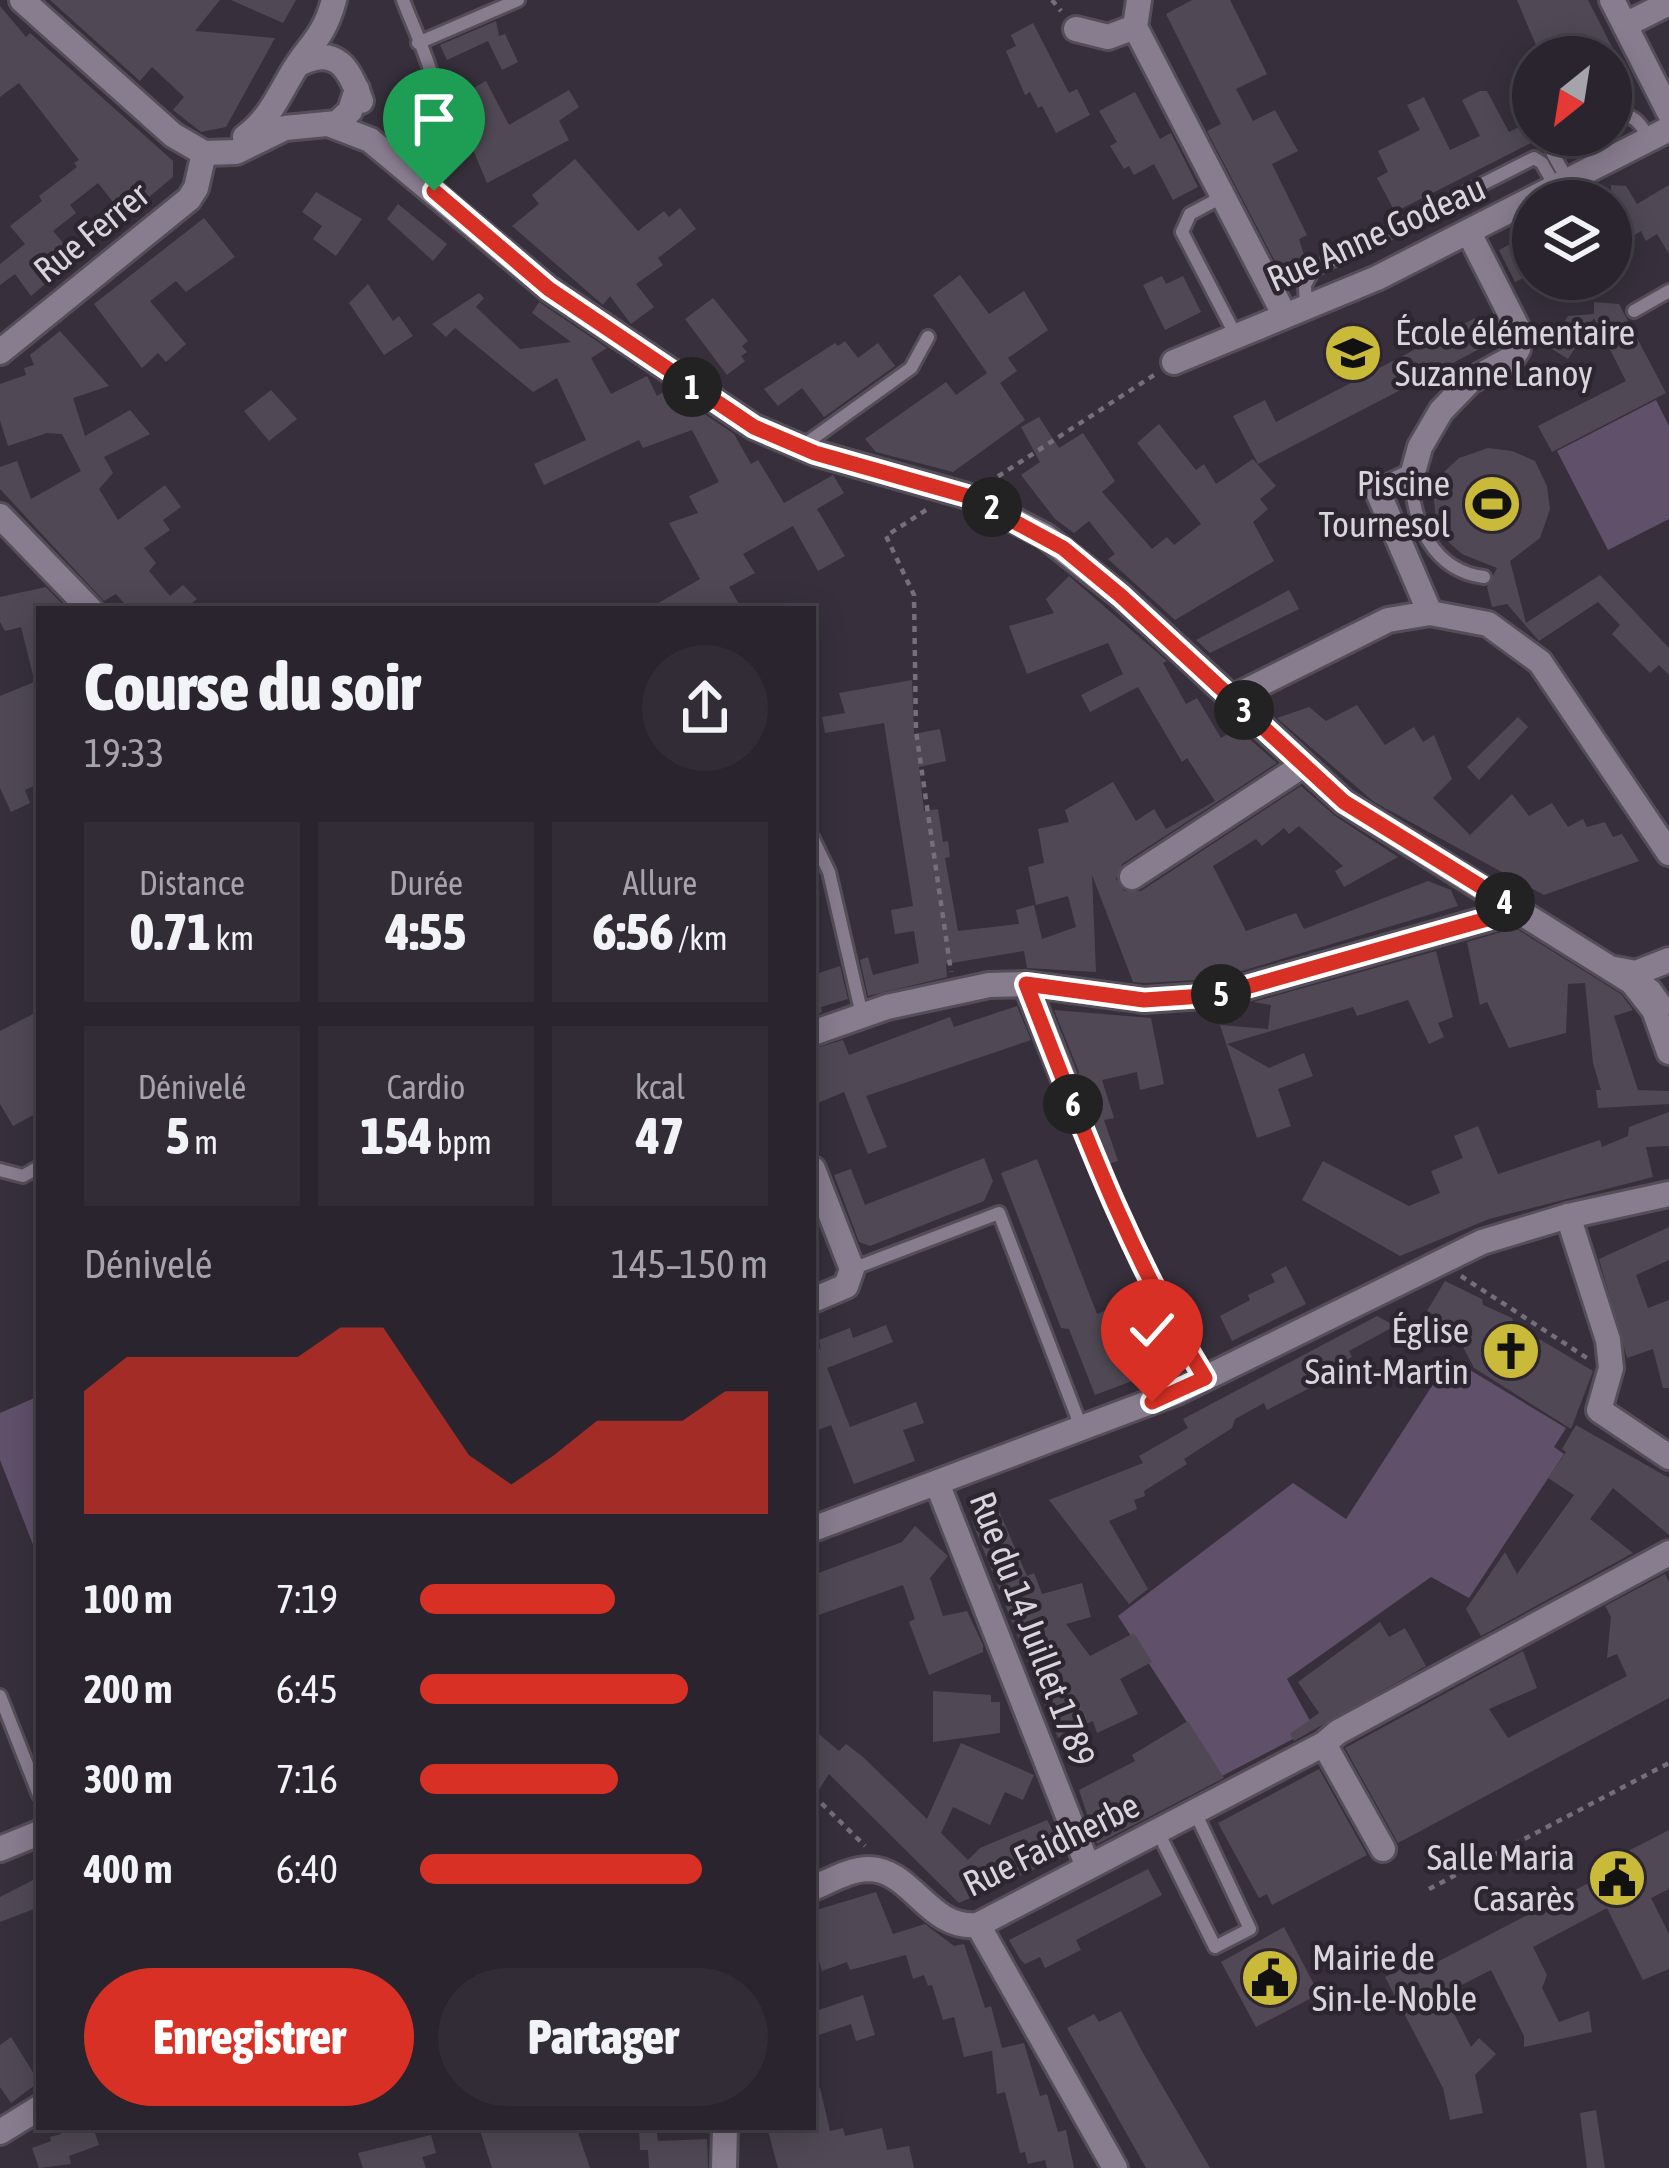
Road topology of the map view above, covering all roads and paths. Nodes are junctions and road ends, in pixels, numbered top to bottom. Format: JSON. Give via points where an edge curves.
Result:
{"nodes":[{"id":1,"x":22,"y":0,"type":"edge"},
{"id":2,"x":336,"y":0,"type":"edge"},
{"id":3,"x":403,"y":0,"type":"edge"},
{"id":4,"x":518,"y":0,"type":"edge"},
{"id":5,"x":1138,"y":0,"type":"edge"},
{"id":6,"x":1612,"y":0,"type":"edge"},
{"id":7,"x":1669,"y":3,"type":"edge"},
{"id":8,"x":1625,"y":25,"type":"junction"},
{"id":9,"x":1136,"y":27,"type":"junction"},
{"id":10,"x":1076,"y":28,"type":"dead end"},
{"id":11,"x":418,"y":43,"type":"junction"},
{"id":12,"x":295,"y":71,"type":"junction"},
{"id":13,"x":351,"y":78,"type":"junction"},
{"id":14,"x":1669,"y":112,"type":"edge"},
{"id":15,"x":1632,"y":116,"type":"edge"},
{"id":16,"x":322,"y":125,"type":"junction"},
{"id":17,"x":1659,"y":134,"type":"edge"},
{"id":18,"x":391,"y":148,"type":"junction"},
{"id":19,"x":205,"y":153,"type":"junction"},
{"id":20,"x":411,"y":170,"type":"junction"},
{"id":21,"x":1558,"y":180,"type":"edge"},
{"id":22,"x":1570,"y":180,"type":"edge"},
{"id":23,"x":1223,"y":197,"type":"junction"},
{"id":24,"x":1512,"y":210,"type":"edge"},
{"id":25,"x":1469,"y":233,"type":"junction"},
{"id":26,"x":1669,"y":291,"type":"edge"},
{"id":27,"x":1295,"y":310,"type":"junction"},
{"id":28,"x":1634,"y":311,"type":"dead end"},
{"id":29,"x":1235,"y":334,"type":"junction"},
{"id":30,"x":928,"y":337,"type":"dead end"},
{"id":31,"x":0,"y":352,"type":"edge"},
{"id":32,"x":1174,"y":362,"type":"joint"},
{"id":33,"x":800,"y":448,"type":"junction"},
{"id":34,"x":1412,"y":476,"type":"junction"},
{"id":35,"x":956,"y":492,"type":"junction"},
{"id":36,"x":0,"y":517,"type":"edge"},
{"id":37,"x":1484,"y":577,"type":"dead end"},
{"id":38,"x":87,"y":606,"type":"edge"},
{"id":39,"x":1430,"y":614,"type":"junction"},
{"id":40,"x":1232,"y":698,"type":"junction"},
{"id":41,"x":1301,"y":766,"type":"junction"},
{"id":42,"x":1662,"y":832,"type":"edge"},
{"id":43,"x":816,"y":845,"type":"edge"},
{"id":44,"x":1669,"y":853,"type":"edge"},
{"id":45,"x":1132,"y":877,"type":"dead end"},
{"id":46,"x":1519,"y":910,"type":"junction"},
{"id":47,"x":1669,"y":960,"type":"edge"},
{"id":48,"x":1625,"y":970,"type":"junction"},
{"id":49,"x":1026,"y":984,"type":"junction"},
{"id":50,"x":954,"y":991,"type":"junction"},
{"id":51,"x":1669,"y":1007,"type":"edge"},
{"id":52,"x":862,"y":1015,"type":"junction"},
{"id":53,"x":816,"y":1032,"type":"edge"},
{"id":54,"x":1669,"y":1052,"type":"edge"},
{"id":55,"x":1063,"y":1077,"type":"joint"},
{"id":56,"x":36,"y":1169,"type":"edge"},
{"id":57,"x":0,"y":1170,"type":"edge"},
{"id":58,"x":816,"y":1177,"type":"edge"},
{"id":59,"x":1669,"y":1194,"type":"edge"},
{"id":60,"x":1568,"y":1216,"type":"junction"},
{"id":61,"x":1449,"y":1256,"type":"junction"},
{"id":62,"x":852,"y":1269,"type":"junction"},
{"id":63,"x":816,"y":1299,"type":"edge"},
{"id":64,"x":1157,"y":1302,"type":"joint"},
{"id":65,"x":1611,"y":1368,"type":"junction"},
{"id":66,"x":1205,"y":1378,"type":"junction"},
{"id":67,"x":1081,"y":1428,"type":"junction"},
{"id":68,"x":1669,"y":1457,"type":"edge"},
{"id":69,"x":937,"y":1483,"type":"junction"},
{"id":70,"x":816,"y":1528,"type":"edge"},
{"id":71,"x":1669,"y":1553,"type":"edge"},
{"id":72,"x":0,"y":1696,"type":"edge"},
{"id":73,"x":1324,"y":1744,"type":"junction"},
{"id":74,"x":1669,"y":1763,"type":"edge"},
{"id":75,"x":36,"y":1787,"type":"edge"},
{"id":76,"x":816,"y":1799,"type":"edge"},
{"id":77,"x":1195,"y":1812,"type":"junction"},
{"id":78,"x":1157,"y":1831,"type":"junction"},
{"id":79,"x":36,"y":1834,"type":"edge"},
{"id":80,"x":865,"y":1846,"type":"dead end"},
{"id":81,"x":0,"y":1849,"type":"edge"},
{"id":82,"x":1383,"y":1849,"type":"dead end"},
{"id":83,"x":1088,"y":1867,"type":"junction"},
{"id":84,"x":816,"y":1887,"type":"edge"},
{"id":85,"x":1429,"y":1889,"type":"dead end"},
{"id":86,"x":978,"y":1925,"type":"junction"},
{"id":87,"x":36,"y":2110,"type":"edge"},
{"id":88,"x":725,"y":2130,"type":"edge"},
{"id":89,"x":0,"y":2132,"type":"edge"},
{"id":90,"x":724,"y":2168,"type":"edge"},
{"id":91,"x":1115,"y":2168,"type":"edge"}],
"edges":[{"from":1,"to":19,"type":"street","via":[[172,135]]},
{"from":2,"to":12,"type":"street"},
{"from":2,"to":13,"type":"street"},
{"from":3,"to":11,"type":"lane"},
{"from":4,"to":11,"type":"lane"},
{"from":5,"to":9,"type":"street"},
{"from":6,"to":8,"type":"street"},
{"from":7,"to":8,"type":"street"},
{"from":8,"to":14,"type":"street"},
{"from":9,"to":10,"type":"street","via":[[1100,38]]},
{"from":9,"to":23,"type":"street"},
{"from":11,"to":18,"type":"lane","via":[[442,129],[417,150]]},
{"from":12,"to":13,"type":"street","via":[[321,56]]},
{"from":12,"to":16,"type":"street","via":[[286,92],[292,111]]},
{"from":12,"to":19,"type":"street","via":[[256,129]]},
{"from":13,"to":16,"type":"street","via":[[350,111]]},
{"from":13,"to":18,"type":"street"},
{"from":15,"to":17,"type":"lane"},
{"from":16,"to":19,"type":"street","via":[[285,128],[236,152]]},
{"from":16,"to":20,"type":"street","via":[[358,131]]},
{"from":17,"to":22,"type":"street","name":"Rue Anne Godeau"},
{"from":18,"to":20,"type":"street"},
{"from":19,"to":31,"type":"street","name":"Rue Ferrer","via":[[189,199]]},
{"from":20,"to":33,"type":"street","via":[[549,289],[738,418]]},
{"from":21,"to":27,"type":"lane","via":[[1534,158],[1313,270]]},
{"from":23,"to":27,"type":"street"},
{"from":23,"to":29,"type":"lane","via":[[1190,214],[1183,232]]},
{"from":24,"to":25,"type":"street","name":"Rue Anne Godeau"},
{"from":25,"to":27,"type":"street","name":"Rue Anne Godeau"},
{"from":25,"to":34,"type":"street","via":[[1520,341],[1512,358],[1470,381],[1441,411]]},
{"from":26,"to":28,"type":"lane"},
{"from":27,"to":29,"type":"street","name":"Rue Anne Godeau"},
{"from":29,"to":32,"type":"street","name":"Rue Anne Godeau"},
{"from":30,"to":33,"type":"lane","via":[[911,368]]},
{"from":32,"to":35,"type":"path"},
{"from":33,"to":35,"type":"street"},
{"from":34,"to":37,"type":"lane","via":[[1414,514],[1432,546],[1452,566]]},
{"from":34,"to":39,"type":"street","via":[[1378,492]]},
{"from":35,"to":40,"type":"street","via":[[1063,548]]},
{"from":35,"to":50,"type":"path","via":[[886,536],[914,595],[916,731]]},
{"from":36,"to":38,"type":"street"},
{"from":39,"to":40,"type":"street","via":[[1374,625]]},
{"from":39,"to":42,"type":"street","via":[[1488,624],[1530,651]]},
{"from":40,"to":41,"type":"street"},
{"from":40,"to":48,"type":"lane","via":[[1375,814]]},
{"from":41,"to":45,"type":"street"},
{"from":41,"to":46,"type":"street","via":[[1388,832]]},
{"from":42,"to":44,"type":"street"},
{"from":43,"to":52,"type":"lane"},
{"from":46,"to":48,"type":"street"},
{"from":46,"to":49,"type":"street","via":[[1218,995],[1144,1000]]},
{"from":47,"to":48,"type":"street"},
{"from":48,"to":51,"type":"lane"},
{"from":48,"to":54,"type":"street","via":[[1650,1002]]},
{"from":49,"to":50,"type":"street"},
{"from":49,"to":55,"type":"street"},
{"from":50,"to":52,"type":"street"},
{"from":52,"to":53,"type":"street"},
{"from":55,"to":64,"type":"path"},
{"from":56,"to":57,"type":"lane","via":[[23,1176]]},
{"from":58,"to":62,"type":"street"},
{"from":59,"to":60,"type":"street"},
{"from":60,"to":61,"type":"street"},
{"from":60,"to":65,"type":"street"},
{"from":61,"to":65,"type":"path","via":[[1472,1286]]},
{"from":61,"to":66,"type":"street"},
{"from":62,"to":63,"type":"street","via":[[846,1286]]},
{"from":62,"to":67,"type":"lane","via":[[998,1213]]},
{"from":64,"to":66,"type":"lane"},
{"from":65,"to":68,"type":"street","via":[[1599,1410]]},
{"from":66,"to":67,"type":"street"},
{"from":67,"to":69,"type":"street"},
{"from":69,"to":70,"type":"street"},
{"from":69,"to":83,"type":"street","name":"Rue du 14 Juillet 1789"},
{"from":71,"to":73,"type":"street","name":"Rue Faidherbe"},
{"from":72,"to":75,"type":"lane"},
{"from":73,"to":77,"type":"street","name":"Rue Faidherbe"},
{"from":73,"to":82,"type":"street"},
{"from":74,"to":85,"type":"path"},
{"from":76,"to":80,"type":"path"},
{"from":77,"to":78,"type":"street","name":"Rue Faidherbe"},
{"from":77,"to":78,"type":"lane","via":[[1250,1928],[1215,1947]]},
{"from":78,"to":83,"type":"street","name":"Rue Faidherbe"},
{"from":79,"to":81,"type":"street"},
{"from":83,"to":86,"type":"street","name":"Rue Faidherbe"},
{"from":84,"to":86,"type":"street","name":"Rue Faidherbe","via":[[878,1870],[940,1918]]},
{"from":86,"to":91,"type":"street"},
{"from":87,"to":89,"type":"street"},
{"from":88,"to":90,"type":"street"}]}
